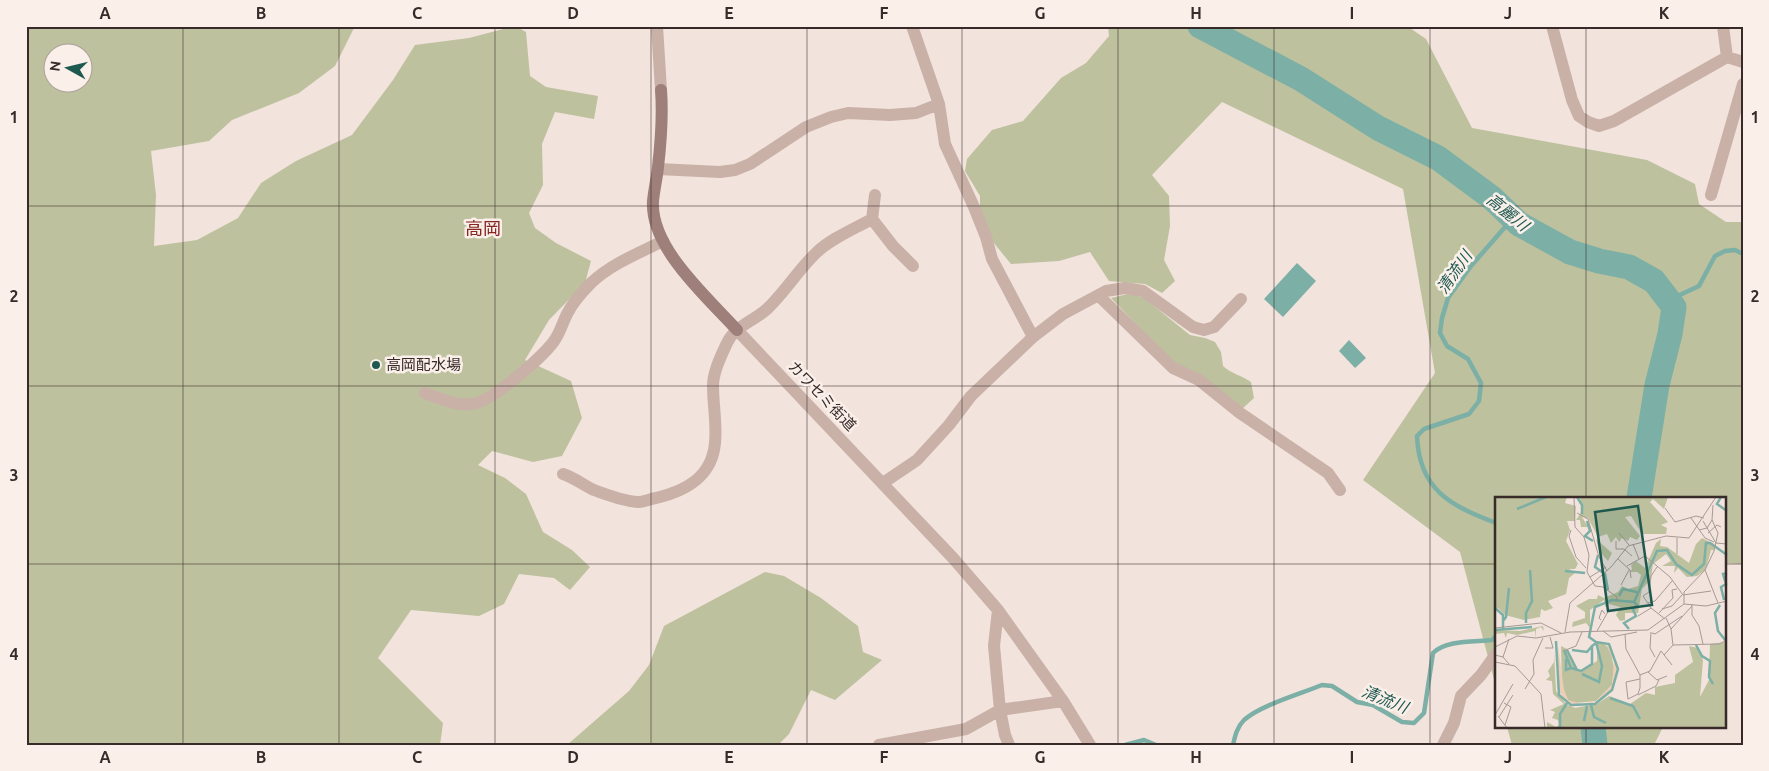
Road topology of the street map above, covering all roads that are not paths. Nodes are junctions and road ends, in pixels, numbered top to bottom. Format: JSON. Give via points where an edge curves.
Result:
{"nodes":[{"id":1,"x":658,"y":26,"type":"edge"},
{"id":2,"x":912,"y":26,"type":"edge"},
{"id":3,"x":1552,"y":26,"type":"edge"},
{"id":4,"x":1723,"y":26,"type":"edge"},
{"id":5,"x":1727,"y":57,"type":"junction"},
{"id":6,"x":1743,"y":62,"type":"edge"},
{"id":7,"x":1743,"y":84,"type":"edge"},
{"id":8,"x":938,"y":104,"type":"junction"},
{"id":9,"x":658,"y":169,"type":"junction"},
{"id":10,"x":875,"y":195,"type":"dead end"},
{"id":11,"x":1711,"y":196,"type":"dead end"},
{"id":12,"x":872,"y":219,"type":"junction"},
{"id":13,"x":663,"y":241,"type":"junction"},
{"id":14,"x":913,"y":266,"type":"dead end"},
{"id":15,"x":1099,"y":296,"type":"junction"},
{"id":16,"x":1241,"y":299,"type":"dead end"},
{"id":17,"x":737,"y":330,"type":"junction"},
{"id":18,"x":1033,"y":336,"type":"junction"},
{"id":19,"x":425,"y":393,"type":"dead end"},
{"id":20,"x":564,"y":474,"type":"dead end"},
{"id":21,"x":883,"y":483,"type":"junction"},
{"id":22,"x":1340,"y":490,"type":"dead end"},
{"id":23,"x":998,"y":610,"type":"junction"},
{"id":24,"x":1495,"y":655,"type":"edge"},
{"id":25,"x":1063,"y":701,"type":"junction"},
{"id":26,"x":1000,"y":710,"type":"junction"},
{"id":27,"x":879,"y":745,"type":"edge"},
{"id":28,"x":1009,"y":745,"type":"edge"},
{"id":29,"x":1090,"y":745,"type":"edge"},
{"id":30,"x":1443,"y":745,"type":"edge"}],
"edges":[{"from":1,"to":9,"type":"street","name":"カワセミ街道","via":[[662,127]]},
{"from":2,"to":8,"type":"street"},
{"from":3,"to":5,"type":"street","via":[[1579,116],[1599,126],[1614,121]]},
{"from":4,"to":5,"type":"street"},
{"from":5,"to":6,"type":"street"},
{"from":7,"to":11,"type":"street"},
{"from":8,"to":9,"type":"street","via":[[916,113],[832,116],[806,127],[750,164],[735,170]]},
{"from":8,"to":18,"type":"street","via":[[945,144],[974,207],[992,259]]},
{"from":9,"to":13,"type":"street","name":"カワセミ街道","via":[[653,212]]},
{"from":10,"to":12,"type":"street"},
{"from":12,"to":14,"type":"street"},
{"from":12,"to":17,"type":"street","via":[[817,252],[765,311]]},
{"from":13,"to":17,"type":"street","name":"カワセミ街道","via":[[688,277]]},
{"from":13,"to":19,"type":"street","via":[[607,270],[592,282],[577,298],[556,340],[545,353],[495,393],[475,404],[455,404]]},
{"from":15,"to":16,"type":"street","via":[[1106,291],[1125,288],[1143,291],[1193,327],[1204,330],[1214,327]]},
{"from":15,"to":18,"type":"street","via":[[1063,314]]},
{"from":15,"to":22,"type":"street","via":[[1173,368],[1199,380],[1240,413],[1328,473]]},
{"from":17,"to":20,"type":"street","via":[[718,363],[713,384],[715,445],[709,465],[699,480],[683,490],[639,502],[594,490]]},
{"from":17,"to":21,"type":"street","name":"カワセミ街道"},
{"from":18,"to":21,"type":"street","via":[[971,396],[917,460]]},
{"from":21,"to":23,"type":"street","name":"カワセミ街道"},
{"from":23,"to":25,"type":"street","name":"カワセミ街道"},
{"from":23,"to":26,"type":"street","via":[[994,646]]},
{"from":24,"to":30,"type":"street","via":[[1461,696],[1454,723]]},
{"from":25,"to":26,"type":"street"},
{"from":25,"to":29,"type":"street","name":"カワセミ街道"},
{"from":26,"to":27,"type":"street","via":[[966,729]]},
{"from":26,"to":28,"type":"street"}]}
